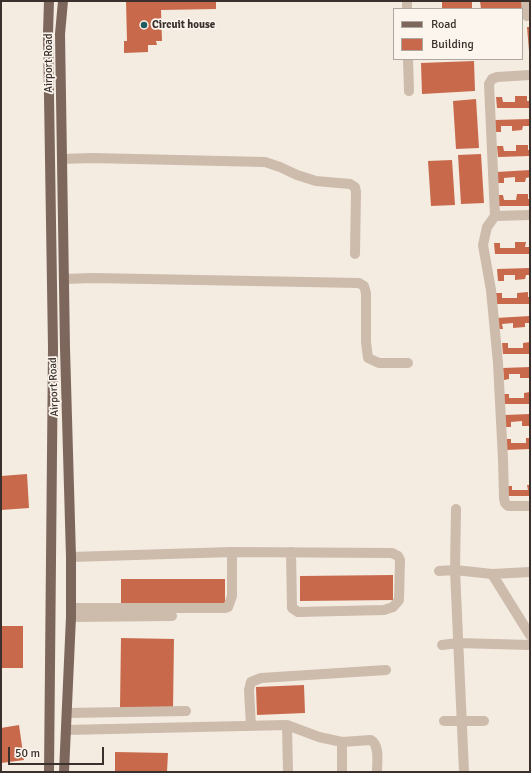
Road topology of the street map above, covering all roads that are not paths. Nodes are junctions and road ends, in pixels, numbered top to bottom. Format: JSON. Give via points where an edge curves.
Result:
{"nodes":[{"id":1,"x":49,"y":1,"type":"edge"},
{"id":2,"x":63,"y":1,"type":"edge"},
{"id":3,"x":526,"y":1,"type":"edge"},
{"id":4,"x":527,"y":16,"type":"dead end"},
{"id":5,"x":408,"y":60,"type":"edge"},
{"id":6,"x":530,"y":75,"type":"edge"},
{"id":7,"x":408,"y":91,"type":"dead end"},
{"id":8,"x":62,"y":159,"type":"junction"},
{"id":9,"x":530,"y":215,"type":"edge"},
{"id":10,"x":495,"y":216,"type":"junction"},
{"id":11,"x":354,"y":254,"type":"dead end"},
{"id":12,"x":64,"y":279,"type":"junction"},
{"id":13,"x":408,"y":363,"type":"dead end"},
{"id":14,"x":530,"y":506,"type":"edge"},
{"id":15,"x":456,"y":509,"type":"dead end"},
{"id":16,"x":232,"y":552,"type":"junction"},
{"id":17,"x":291,"y":552,"type":"junction"},
{"id":18,"x":71,"y":557,"type":"junction"},
{"id":19,"x":455,"y":570,"type":"junction"},
{"id":20,"x":439,"y":571,"type":"dead end"},
{"id":21,"x":530,"y":572,"type":"edge"},
{"id":22,"x":492,"y":574,"type":"junction"},
{"id":23,"x":71,"y":613,"type":"junction"},
{"id":24,"x":172,"y":616,"type":"dead end"},
{"id":25,"x":530,"y":635,"type":"edge"},
{"id":26,"x":458,"y":643,"type":"junction"},
{"id":27,"x":442,"y":645,"type":"dead end"},
{"id":28,"x":530,"y":645,"type":"edge"},
{"id":29,"x":386,"y":670,"type":"dead end"},
{"id":30,"x":186,"y":711,"type":"dead end"},
{"id":31,"x":67,"y":713,"type":"junction"},
{"id":32,"x":444,"y":720,"type":"dead end"},
{"id":33,"x":462,"y":720,"type":"junction"},
{"id":34,"x":484,"y":721,"type":"dead end"},
{"id":35,"x":287,"y":725,"type":"junction"},
{"id":36,"x":251,"y":726,"type":"junction"},
{"id":37,"x":66,"y":730,"type":"junction"},
{"id":38,"x":342,"y":742,"type":"junction"},
{"id":39,"x":49,"y":772,"type":"edge"},
{"id":40,"x":64,"y":772,"type":"edge"},
{"id":41,"x":288,"y":772,"type":"edge"},
{"id":42,"x":342,"y":772,"type":"edge"},
{"id":43,"x":377,"y":772,"type":"edge"},
{"id":44,"x":464,"y":772,"type":"edge"}],
"edges":[{"from":1,"to":39,"type":"main road","name":"Airport Road","via":[[53,348]]},
{"from":2,"to":8,"type":"main road","name":"Airport Road","via":[[60,34]]},
{"from":3,"to":4,"type":"street"},
{"from":5,"to":7,"type":"street"},
{"from":6,"to":10,"type":"street","via":[[497,77],[489,84]]},
{"from":8,"to":11,"type":"street","via":[[265,162],[316,181],[350,184],[356,192]]},
{"from":8,"to":12,"type":"main road","name":"Airport Road"},
{"from":9,"to":10,"type":"street"},
{"from":10,"to":14,"type":"street","via":[[487,227],[483,246],[491,290],[498,363],[504,498],[508,506]]},
{"from":12,"to":13,"type":"street","via":[[359,283],[364,286],[366,293],[368,358],[380,363]]},
{"from":12,"to":18,"type":"main road","name":"Airport Road"},
{"from":15,"to":19,"type":"street"},
{"from":16,"to":17,"type":"street"},
{"from":16,"to":18,"type":"street"},
{"from":16,"to":23,"type":"street","via":[[232,596],[228,607]]},
{"from":17,"to":17,"type":"street","via":[[392,553],[400,560],[399,600],[393,607],[384,610],[294,611]]},
{"from":18,"to":23,"type":"main road","name":"Airport Road"},
{"from":19,"to":20,"type":"street"},
{"from":19,"to":22,"type":"street"},
{"from":19,"to":26,"type":"street"},
{"from":21,"to":22,"type":"street"},
{"from":22,"to":25,"type":"street"},
{"from":23,"to":24,"type":"street"},
{"from":23,"to":31,"type":"main road","name":"Airport Road"},
{"from":26,"to":27,"type":"street"},
{"from":26,"to":28,"type":"street"},
{"from":26,"to":33,"type":"street"},
{"from":29,"to":36,"type":"street","via":[[261,678],[252,682],[249,690]]},
{"from":30,"to":31,"type":"street"},
{"from":31,"to":37,"type":"main road","name":"Airport Road"},
{"from":32,"to":33,"type":"street"},
{"from":33,"to":34,"type":"street"},
{"from":33,"to":44,"type":"street"},
{"from":35,"to":36,"type":"street"},
{"from":35,"to":38,"type":"street","via":[[319,737]]},
{"from":35,"to":41,"type":"street"},
{"from":36,"to":37,"type":"street"},
{"from":37,"to":40,"type":"main road","name":"Airport Road"},
{"from":38,"to":42,"type":"street"},
{"from":38,"to":43,"type":"street","via":[[375,742]]}]}
